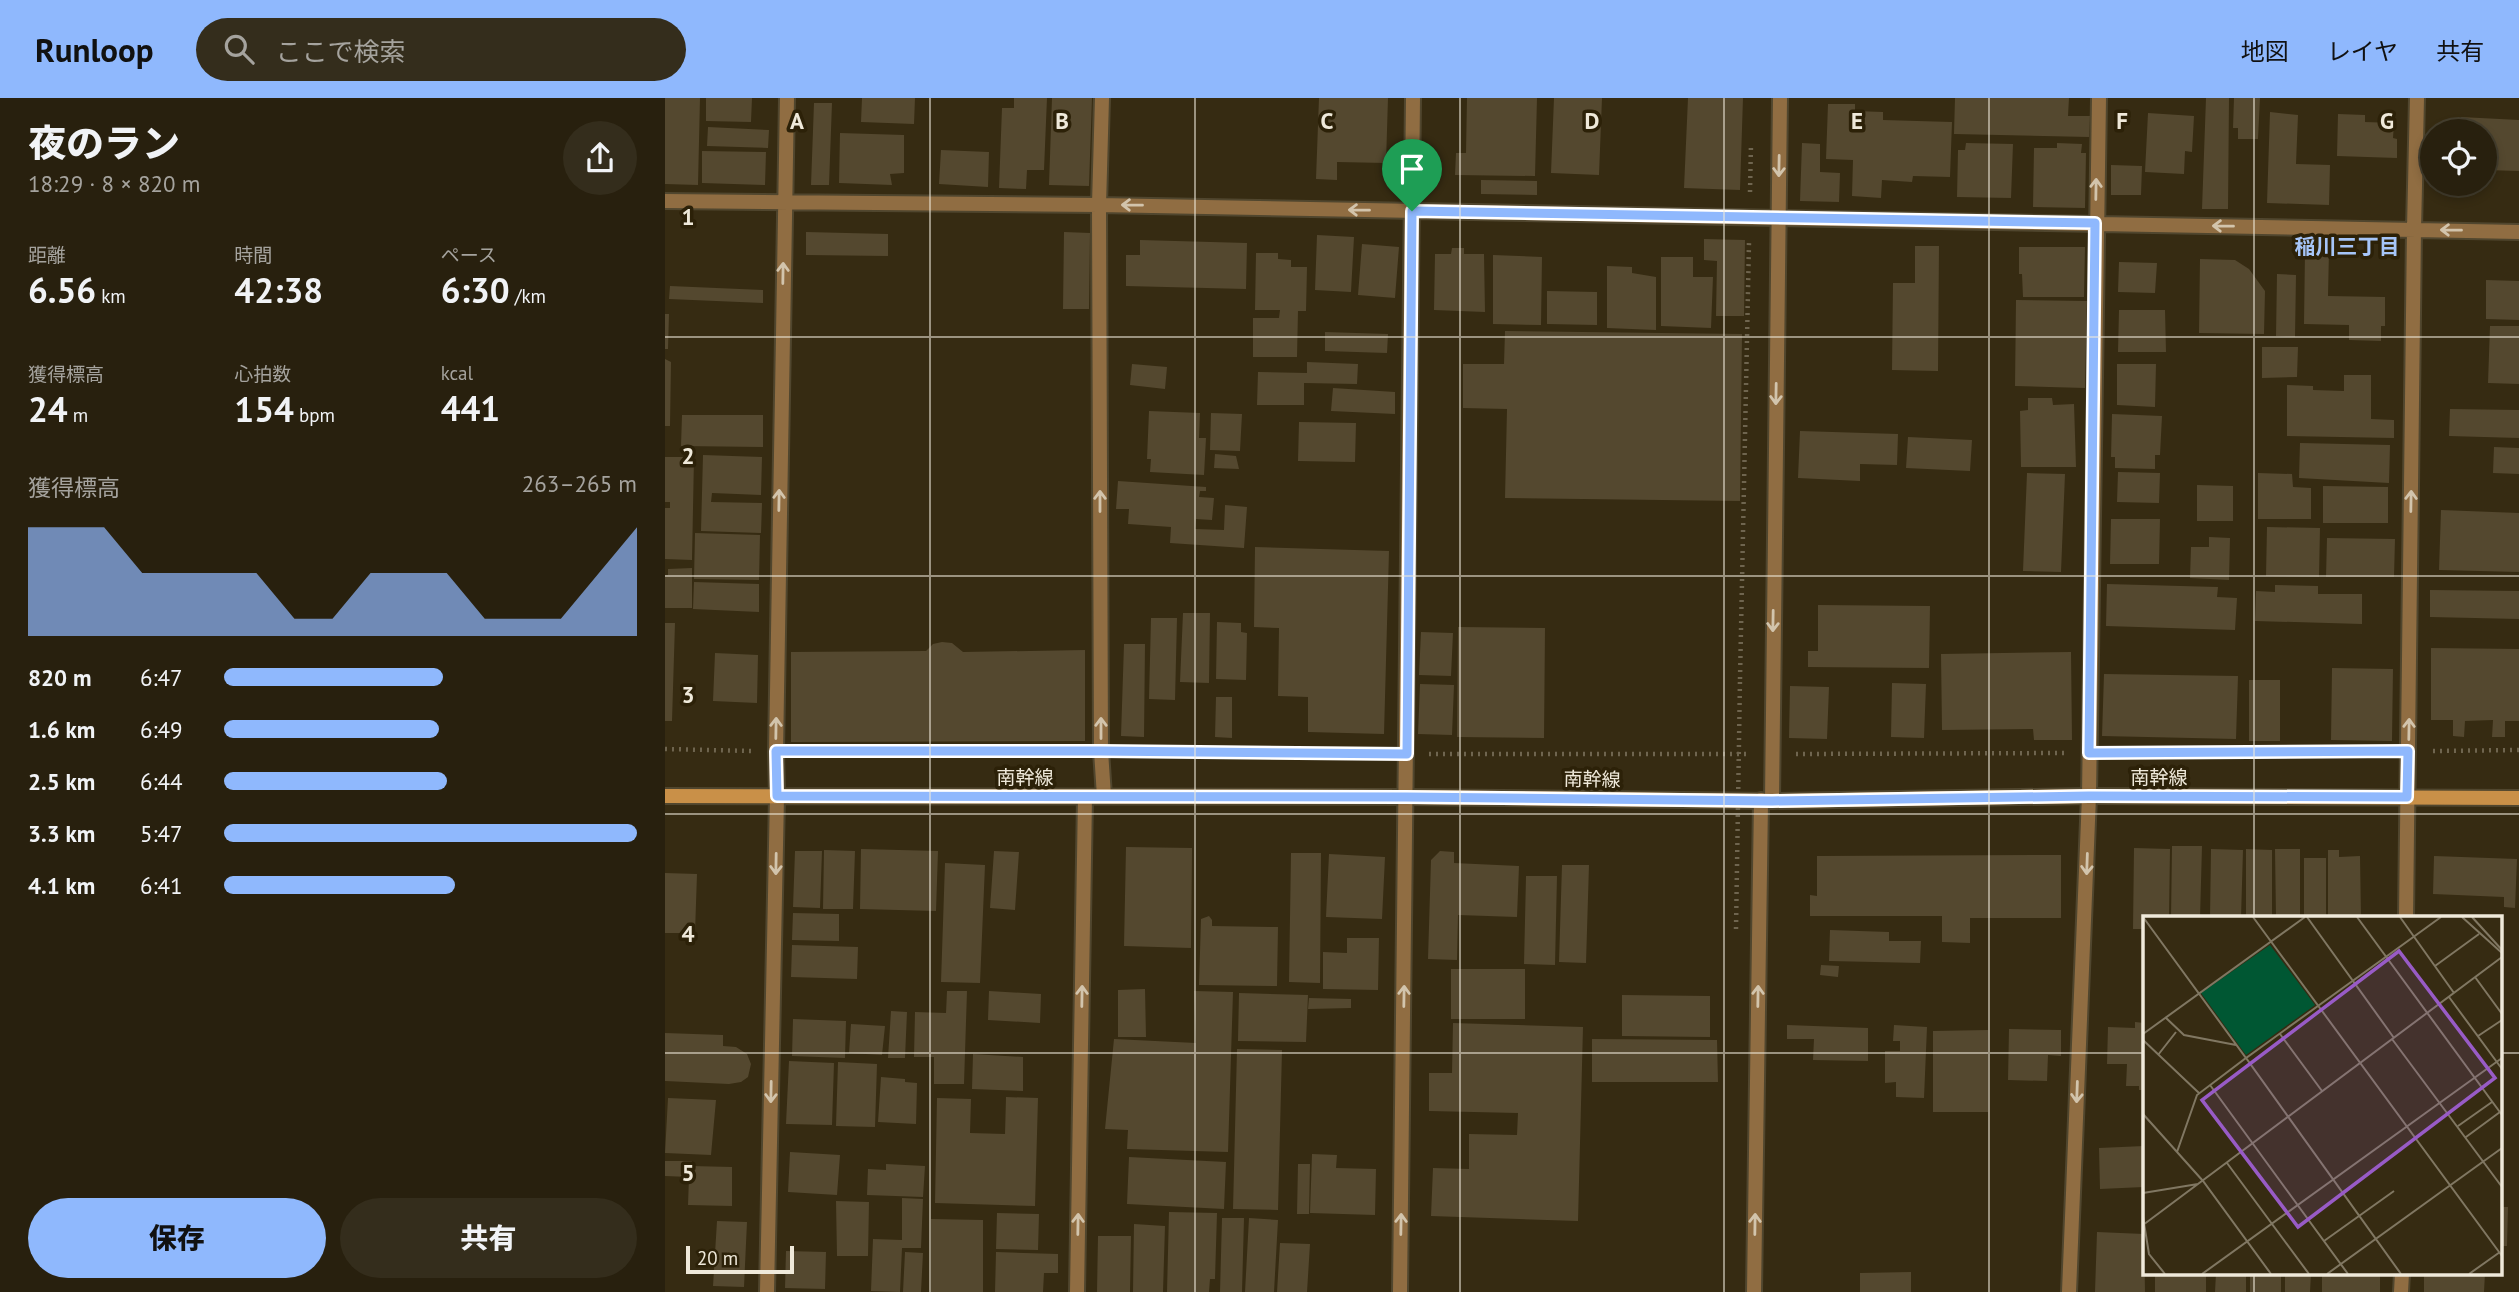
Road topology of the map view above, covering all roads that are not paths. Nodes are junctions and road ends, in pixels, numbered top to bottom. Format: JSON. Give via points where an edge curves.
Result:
{"nodes":[{"id":1,"x":787,"y":98,"type":"edge"},
{"id":2,"x":1102,"y":98,"type":"edge"},
{"id":3,"x":1413,"y":98,"type":"edge"},
{"id":4,"x":1780,"y":98,"type":"edge"},
{"id":5,"x":2099,"y":98,"type":"edge"},
{"id":6,"x":2417,"y":98,"type":"edge"},
{"id":7,"x":665,"y":201,"type":"edge"},
{"id":8,"x":784,"y":204,"type":"junction"},
{"id":9,"x":1099,"y":205,"type":"junction"},
{"id":10,"x":1412,"y":211,"type":"junction"},
{"id":11,"x":1778,"y":216,"type":"junction"},
{"id":12,"x":2095,"y":223,"type":"junction"},
{"id":13,"x":2414,"y":229,"type":"junction"},
{"id":14,"x":2519,"y":232,"type":"edge"},
{"id":15,"x":665,"y":796,"type":"edge"},
{"id":16,"x":777,"y":796,"type":"junction"},
{"id":17,"x":1104,"y":796,"type":"junction"},
{"id":18,"x":2089,"y":796,"type":"junction"},
{"id":19,"x":1085,"y":797,"type":"junction"},
{"id":20,"x":1406,"y":797,"type":"junction"},
{"id":21,"x":2407,"y":797,"type":"junction"},
{"id":22,"x":2519,"y":798,"type":"edge"},
{"id":23,"x":1767,"y":801,"type":"junction"},
{"id":24,"x":2406,"y":916,"type":"edge"},
{"id":25,"x":2402,"y":1274,"type":"edge"},
{"id":26,"x":767,"y":1292,"type":"edge"},
{"id":27,"x":1077,"y":1292,"type":"edge"},
{"id":28,"x":1400,"y":1292,"type":"edge"},
{"id":29,"x":1754,"y":1292,"type":"edge"},
{"id":30,"x":2069,"y":1292,"type":"edge"},
{"id":31,"x":2401,"y":1292,"type":"edge"}],
"edges":[{"from":1,"to":8,"type":"street"},
{"from":2,"to":9,"type":"street"},
{"from":3,"to":10,"type":"street"},
{"from":4,"to":11,"type":"street","one_way":true},
{"from":12,"to":5,"type":"street","one_way":true},
{"from":6,"to":13,"type":"street"},
{"from":7,"to":8,"type":"street"},
{"from":8,"to":9,"type":"street"},
{"from":16,"to":8,"type":"street","one_way":true},
{"from":10,"to":9,"type":"street","one_way":true},
{"from":17,"to":9,"type":"street","one_way":true},
{"from":10,"to":11,"type":"street"},
{"from":10,"to":20,"type":"street"},
{"from":11,"to":12,"type":"street"},
{"from":11,"to":23,"type":"street","one_way":true},
{"from":13,"to":12,"type":"street","one_way":true},
{"from":12,"to":18,"type":"street"},
{"from":14,"to":13,"type":"street","one_way":true},
{"from":21,"to":13,"type":"street","one_way":true},
{"from":15,"to":16,"type":"main road","name":"南幹線"},
{"from":16,"to":19,"type":"main road","name":"南幹線"},
{"from":16,"to":26,"type":"street","one_way":true},
{"from":17,"to":19,"type":"main road","name":"南幹線"},
{"from":17,"to":20,"type":"main road","name":"南幹線"},
{"from":18,"to":21,"type":"main road","name":"南幹線"},
{"from":18,"to":23,"type":"main road","name":"南幹線"},
{"from":18,"to":30,"type":"street","one_way":true},
{"from":27,"to":19,"type":"street","one_way":true},
{"from":20,"to":23,"type":"main road","name":"南幹線"},
{"from":28,"to":20,"type":"street","one_way":true},
{"from":21,"to":22,"type":"main road","name":"南幹線"},
{"from":21,"to":24,"type":"street"},
{"from":29,"to":23,"type":"street","one_way":true},
{"from":25,"to":31,"type":"street"}]}
